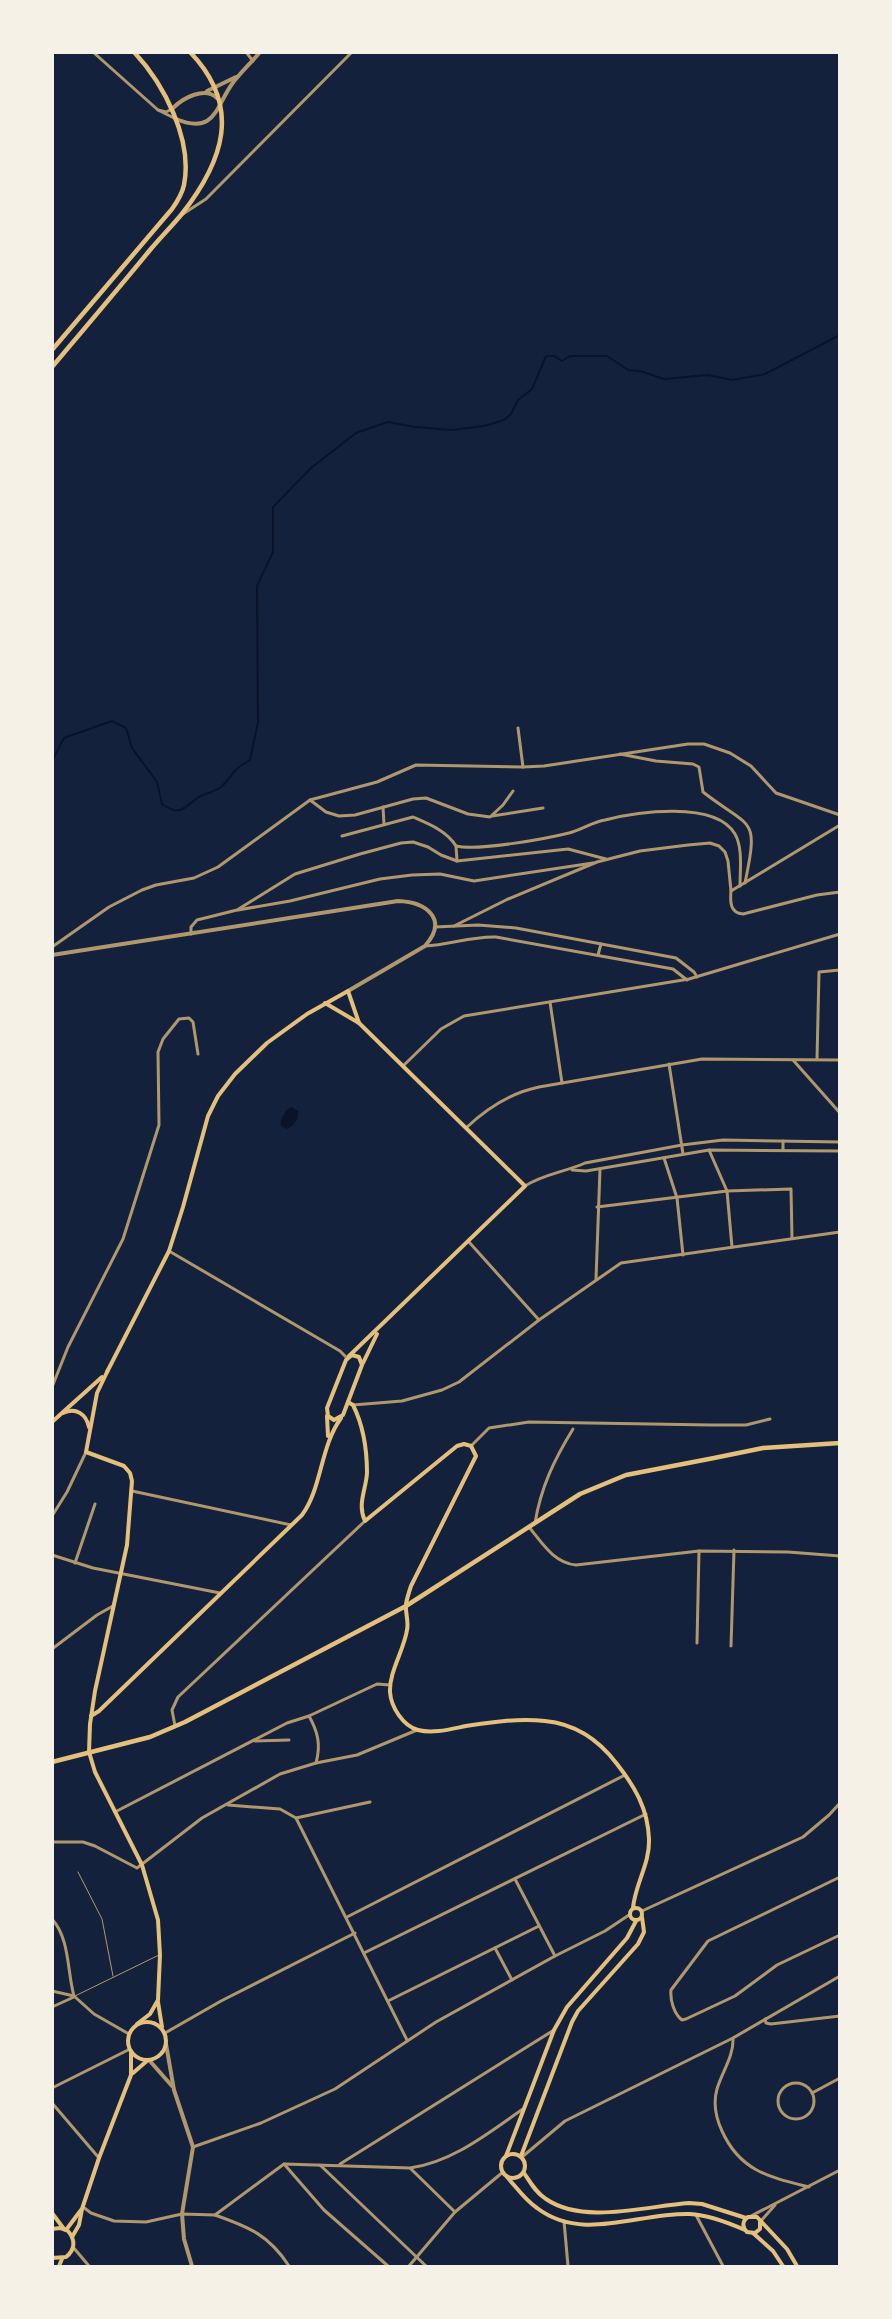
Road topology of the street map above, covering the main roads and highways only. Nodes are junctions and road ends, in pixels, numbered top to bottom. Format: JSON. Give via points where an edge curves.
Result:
{"nodes":[{"id":1,"x":134,"y":52,"type":"edge"},
{"id":2,"x":190,"y":52,"type":"edge"},
{"id":3,"x":52,"y":350,"type":"edge"},
{"id":4,"x":52,"y":367,"type":"edge"},
{"id":5,"x":325,"y":1003,"type":"junction"},
{"id":6,"x":359,"y":1023,"type":"junction"},
{"id":7,"x":379,"y":1329,"type":"junction"},
{"id":8,"x":348,"y":1357,"type":"junction"},
{"id":9,"x":362,"y":1364,"type":"junction"},
{"id":10,"x":108,"y":1370,"type":"junction"},
{"id":11,"x":348,"y":1402,"type":"junction"},
{"id":12,"x":327,"y":1413,"type":"junction"},
{"id":13,"x":58,"y":1416,"type":"junction"},
{"id":14,"x":341,"y":1418,"type":"junction"},
{"id":15,"x":52,"y":1422,"type":"edge"},
{"id":16,"x":90,"y":1431,"type":"junction"},
{"id":17,"x":328,"y":1438,"type":"junction"},
{"id":18,"x":840,"y":1443,"type":"edge"},
{"id":19,"x":406,"y":1606,"type":"junction"},
{"id":20,"x":90,"y":1716,"type":"junction"},
{"id":21,"x":89,"y":1752,"type":"junction"},
{"id":22,"x":52,"y":1762,"type":"edge"},
{"id":23,"x":633,"y":1908,"type":"junction"},
{"id":24,"x":642,"y":1917,"type":"junction"},
{"id":25,"x":636,"y":1920,"type":"junction"},
{"id":26,"x":158,"y":2000,"type":"junction"},
{"id":27,"x":137,"y":2024,"type":"junction"},
{"id":28,"x":163,"y":2031,"type":"junction"},
{"id":29,"x":130,"y":2050,"type":"junction"},
{"id":30,"x":149,"y":2060,"type":"junction"},
{"id":31,"x":131,"y":2075,"type":"junction"},
{"id":32,"x":506,"y":2156,"type":"junction"},
{"id":33,"x":522,"y":2157,"type":"junction"},
{"id":34,"x":524,"y":2173,"type":"junction"},
{"id":35,"x":508,"y":2177,"type":"junction"},
{"id":36,"x":82,"y":2208,"type":"junction"},
{"id":37,"x":52,"y":2214,"type":"edge"},
{"id":38,"x":746,"y":2218,"type":"junction"},
{"id":39,"x":760,"y":2222,"type":"junction"},
{"id":40,"x":52,"y":2229,"type":"edge"},
{"id":41,"x":65,"y":2230,"type":"junction"},
{"id":42,"x":746,"y":2230,"type":"junction"},
{"id":43,"x":752,"y":2233,"type":"junction"},
{"id":44,"x":72,"y":2237,"type":"junction"},
{"id":45,"x":52,"y":2258,"type":"edge"},
{"id":46,"x":62,"y":2259,"type":"junction"},
{"id":47,"x":59,"y":2266,"type":"edge"},
{"id":48,"x":783,"y":2266,"type":"edge"},
{"id":49,"x":797,"y":2266,"type":"edge"}],
"edges":[{"from":1,"to":3,"type":"main road","via":[[153,74],[173,108],[185,164],[183,186],[163,221]]},
{"from":2,"to":4,"type":"main road","via":[[202,66],[221,104],[222,135],[214,165],[181,216]]},
{"from":5,"to":6,"type":"main road"},
{"from":5,"to":6,"type":"main road","via":[[348,991]]},
{"from":5,"to":10,"type":"main road","via":[[267,1043],[218,1096],[208,1116],[169,1251]]},
{"from":6,"to":7,"type":"main road","via":[[525,1186]]},
{"from":7,"to":8,"type":"main road"},
{"from":7,"to":9,"type":"main road"},
{"from":8,"to":9,"type":"main road","via":[[359,1357]]},
{"from":8,"to":12,"type":"main road"},
{"from":9,"to":11,"type":"main road"},
{"from":10,"to":13,"type":"main road"},
{"from":10,"to":16,"type":"main road","via":[[97,1393]]},
{"from":11,"to":14,"type":"main road"},
{"from":11,"to":19,"type":"main road","via":[[353,1405],[366,1449],[360,1509],[365,1521],[457,1446],[471,1446],[476,1452],[476,1460],[414,1576]]},
{"from":12,"to":14,"type":"main road","via":[[334,1420]]},
{"from":12,"to":17,"type":"main road"},
{"from":13,"to":15,"type":"main road"},
{"from":13,"to":16,"type":"main road","via":[[67,1411],[78,1411],[86,1418]]},
{"from":14,"to":17,"type":"main road"},
{"from":16,"to":20,"type":"main road","via":[[86,1452],[124,1466],[131,1477],[132,1491],[122,1573]]},
{"from":17,"to":20,"type":"main road","via":[[308,1505],[292,1526],[99,1712]]},
{"from":18,"to":19,"type":"main road","via":[[763,1448],[626,1475],[580,1494]]},
{"from":19,"to":21,"type":"main road","via":[[175,1726],[150,1737]]},
{"from":19,"to":23,"type":"main road","via":[[407,1630],[390,1685],[392,1700],[404,1722],[418,1730],[436,1731],[522,1720],[547,1721],[587,1735],[605,1748],[626,1775],[646,1814],[649,1840],[648,1858]]},
{"from":20,"to":21,"type":"main road"},
{"from":21,"to":22,"type":"main road"},
{"from":21,"to":26,"type":"main road","via":[[95,1772],[142,1865],[158,1920]]},
{"from":23,"to":24,"type":"main road","via":[[642,1911]]},
{"from":23,"to":25,"type":"main road","via":[[629,1915]]},
{"from":24,"to":25,"type":"main road"},
{"from":24,"to":33,"type":"main road","via":[[644,1932],[638,1944],[578,2011],[572,2022]]},
{"from":25,"to":32,"type":"main road","via":[[627,1938],[571,2001],[554,2030]]},
{"from":26,"to":27,"type":"main road","via":[[150,2014]]},
{"from":26,"to":28,"type":"main road"},
{"from":27,"to":28,"type":"main road","via":[[150,2022]]},
{"from":27,"to":29,"type":"main road","via":[[129,2034]]},
{"from":28,"to":30,"type":"main road","via":[[166,2044],[158,2056]]},
{"from":29,"to":30,"type":"main road","via":[[137,2057]]},
{"from":29,"to":31,"type":"main road"},
{"from":30,"to":31,"type":"main road"},
{"from":31,"to":36,"type":"main road"},
{"from":32,"to":33,"type":"main road"},
{"from":32,"to":35,"type":"main road","via":[[501,2164],[502,2172]]},
{"from":33,"to":34,"type":"main road","via":[[526,2164]]},
{"from":34,"to":35,"type":"main road","via":[[518,2178]]},
{"from":34,"to":38,"type":"main road","via":[[545,2199],[580,2212],[688,2203],[702,2204]]},
{"from":35,"to":42,"type":"main road","via":[[537,2208],[564,2221],[598,2226],[696,2215]]},
{"from":36,"to":41,"type":"main road"},
{"from":36,"to":44,"type":"main road","via":[[79,2225]]},
{"from":37,"to":41,"type":"main road"},
{"from":38,"to":39,"type":"main road","via":[[751,2216]]},
{"from":38,"to":42,"type":"main road","via":[[743,2224]]},
{"from":39,"to":43,"type":"main road","via":[[758,2230]]},
{"from":39,"to":49,"type":"main road","via":[[787,2249]]},
{"from":40,"to":41,"type":"main road"},
{"from":41,"to":44,"type":"main road"},
{"from":42,"to":43,"type":"main road"},
{"from":43,"to":48,"type":"main road","via":[[773,2251]]},
{"from":44,"to":46,"type":"main road","via":[[73,2247]]},
{"from":45,"to":46,"type":"main road"},
{"from":46,"to":47,"type":"main road"}]}
